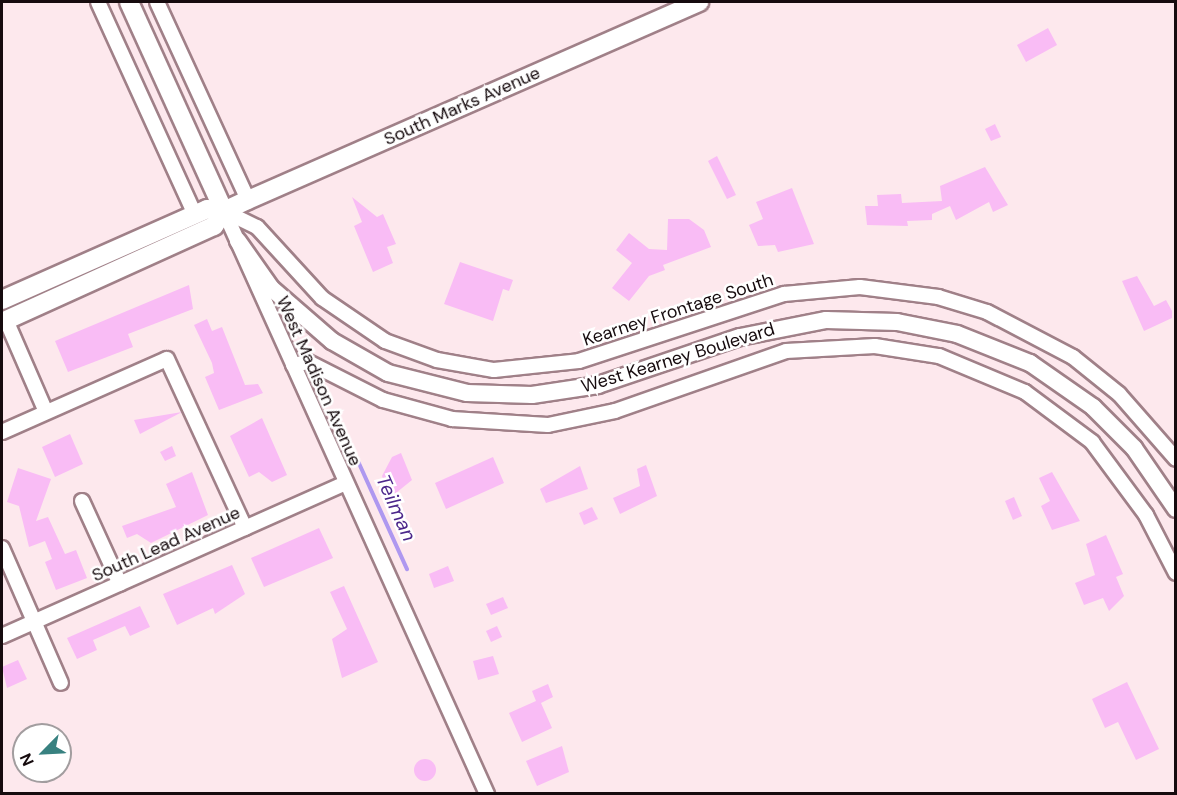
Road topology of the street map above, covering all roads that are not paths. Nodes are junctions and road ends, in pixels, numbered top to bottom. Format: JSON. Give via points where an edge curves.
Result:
{"nodes":[{"id":1,"x":98,"y":2,"type":"edge"},
{"id":2,"x":129,"y":2,"type":"edge"},
{"id":3,"x":157,"y":2,"type":"edge"},
{"id":4,"x":699,"y":2,"type":"edge"},
{"id":5,"x":248,"y":201,"type":"junction"},
{"id":6,"x":224,"y":211,"type":"junction"},
{"id":7,"x":195,"y":215,"type":"junction"},
{"id":8,"x":238,"y":241,"type":"junction"},
{"id":9,"x":2,"y":300,"type":"edge"},
{"id":10,"x":4,"y":321,"type":"edge"},
{"id":11,"x":293,"y":365,"type":"junction"},
{"id":12,"x":46,"y":412,"type":"junction"},
{"id":13,"x":2,"y":432,"type":"edge"},
{"id":14,"x":1176,"y":459,"type":"edge"},
{"id":15,"x":345,"y":483,"type":"junction"},
{"id":16,"x":82,"y":501,"type":"dead end"},
{"id":17,"x":1176,"y":509,"type":"edge"},
{"id":18,"x":245,"y":528,"type":"junction"},
{"id":19,"x":2,"y":548,"type":"edge"},
{"id":20,"x":1176,"y":573,"type":"edge"},
{"id":21,"x":120,"y":584,"type":"junction"},
{"id":22,"x":34,"y":622,"type":"junction"},
{"id":23,"x":2,"y":636,"type":"edge"},
{"id":24,"x":61,"y":683,"type":"dead end"},
{"id":25,"x":487,"y":794,"type":"edge"}],
"edges":[{"from":1,"to":7,"type":"street"},
{"from":2,"to":6,"type":"main road"},
{"from":3,"to":5,"type":"street"},
{"from":4,"to":5,"type":"main road","name":"South Marks Avenue"},
{"from":5,"to":6,"type":"main road","name":"South Marks Avenue"},
{"from":6,"to":7,"type":"main road","name":"South Marks Avenue"},
{"from":6,"to":8,"type":"street","name":"West Madison Avenue"},
{"from":6,"to":10,"type":"main road","name":"South Marks Avenue","via":[[214,226]]},
{"from":6,"to":14,"type":"street","name":"Kearney Frontage South","via":[[257,227],[322,298],[385,341],[437,360],[494,370],[579,361],[784,294],[860,287],[938,297],[987,312],[1073,357],[1119,393]]},
{"from":7,"to":9,"type":"main road","name":"South Marks Avenue"},
{"from":8,"to":11,"type":"street","name":"West Madison Avenue"},
{"from":8,"to":17,"type":"street","name":"West Kearney Boulevard","via":[[270,288],[332,341],[388,373],[467,393],[532,395],[598,385],[740,337],[826,320],[897,322],[951,332],[1030,363],[1079,396],[1134,448]]},
{"from":10,"to":12,"type":"street"},
{"from":11,"to":15,"type":"street","name":"West Madison Avenue"},
{"from":11,"to":20,"type":"street","via":[[308,362],[412,409],[477,423],[528,426],[615,411],[786,351],[875,346],[939,356],[1025,392],[1092,442],[1146,515]]},
{"from":12,"to":13,"type":"street"},
{"from":12,"to":18,"type":"street","via":[[166,359]]},
{"from":15,"to":18,"type":"street","name":"South Lead Avenue"},
{"from":15,"to":25,"type":"street","name":"West Madison Avenue"},
{"from":16,"to":21,"type":"street"},
{"from":18,"to":21,"type":"street","name":"South Lead Avenue"},
{"from":19,"to":22,"type":"street"},
{"from":21,"to":22,"type":"street","name":"South Lead Avenue"},
{"from":22,"to":23,"type":"street","name":"South Lead Avenue"},
{"from":22,"to":24,"type":"street"}]}
